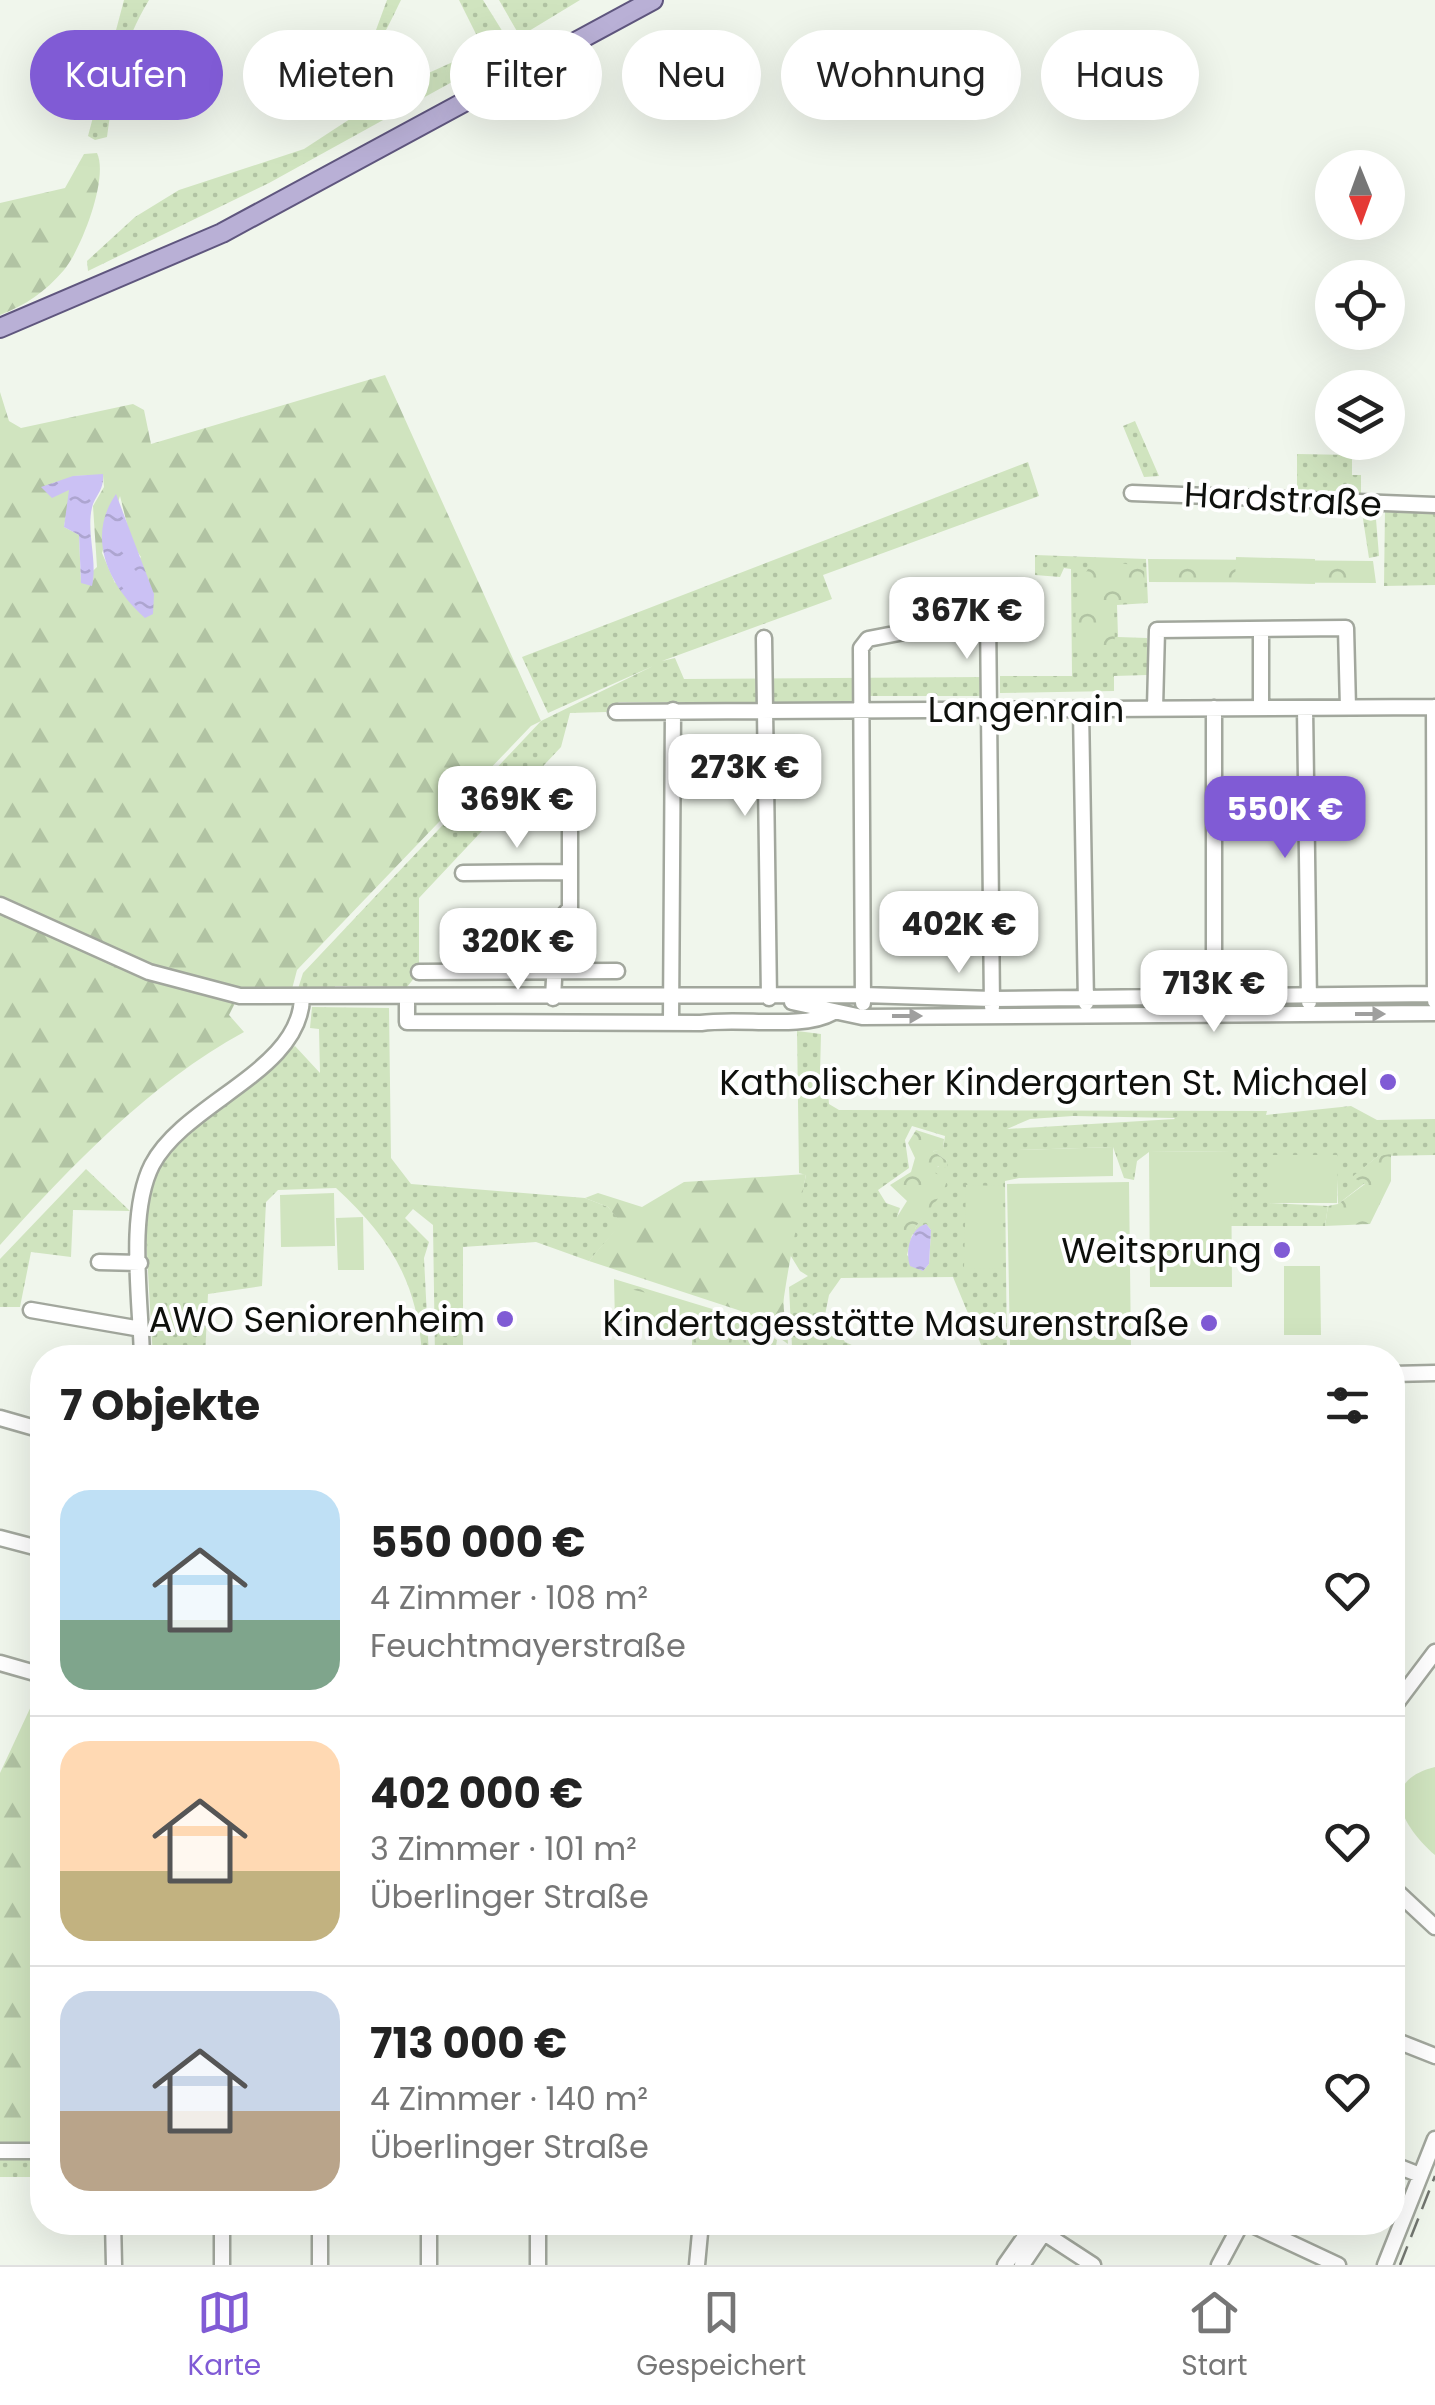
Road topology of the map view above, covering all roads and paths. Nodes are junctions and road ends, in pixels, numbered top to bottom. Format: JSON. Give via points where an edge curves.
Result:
{"nodes":[{"id":1,"x":652,"y":0,"type":"edge"},
{"id":2,"x":0,"y":328,"type":"edge"},
{"id":3,"x":1132,"y":494,"type":"dead end"},
{"id":4,"x":1435,"y":506,"type":"edge"},
{"id":5,"x":1028,"y":608,"type":"dead end"},
{"id":6,"x":988,"y":613,"type":"junction"},
{"id":7,"x":1262,"y":629,"type":"junction"},
{"id":8,"x":764,"y":638,"type":"dead end"},
{"id":9,"x":1434,"y":707,"type":"edge"},
{"id":10,"x":1156,"y":708,"type":"junction"},
{"id":11,"x":1214,"y":708,"type":"junction"},
{"id":12,"x":1261,"y":708,"type":"junction"},
{"id":13,"x":1305,"y":708,"type":"junction"},
{"id":14,"x":1348,"y":708,"type":"junction"},
{"id":15,"x":862,"y":709,"type":"junction"},
{"id":16,"x":1082,"y":709,"type":"junction"},
{"id":17,"x":672,"y":710,"type":"junction"},
{"id":18,"x":766,"y":710,"type":"junction"},
{"id":19,"x":990,"y":710,"type":"junction"},
{"id":20,"x":616,"y":712,"type":"dead end"},
{"id":21,"x":570,"y":805,"type":"dead end"},
{"id":22,"x":570,"y":872,"type":"junction"},
{"id":23,"x":464,"y":873,"type":"dead end"},
{"id":24,"x":0,"y":904,"type":"edge"},
{"id":25,"x":554,"y":971,"type":"junction"},
{"id":26,"x":617,"y":971,"type":"dead end"},
{"id":27,"x":419,"y":972,"type":"dead end"},
{"id":28,"x":863,"y":994,"type":"junction"},
{"id":29,"x":1435,"y":994,"type":"edge"},
{"id":30,"x":1309,"y":996,"type":"junction"},
{"id":31,"x":302,"y":997,"type":"junction"},
{"id":32,"x":407,"y":998,"type":"junction"},
{"id":33,"x":553,"y":998,"type":"junction"},
{"id":34,"x":672,"y":998,"type":"junction"},
{"id":35,"x":773,"y":998,"type":"junction"},
{"id":36,"x":1086,"y":998,"type":"junction"},
{"id":37,"x":992,"y":999,"type":"junction"},
{"id":38,"x":1214,"y":1006,"type":"junction"},
{"id":39,"x":1435,"y":1010,"type":"edge"},
{"id":40,"x":1309,"y":1012,"type":"junction"},
{"id":41,"x":832,"y":1013,"type":"junction"},
{"id":42,"x":1086,"y":1015,"type":"junction"},
{"id":43,"x":862,"y":1016,"type":"junction"},
{"id":44,"x":992,"y":1016,"type":"junction"},
{"id":45,"x":670,"y":1023,"type":"junction"},
{"id":46,"x":99,"y":1262,"type":"dead end"},
{"id":47,"x":140,"y":1264,"type":"junction"},
{"id":48,"x":31,"y":1310,"type":"dead end"},
{"id":49,"x":141,"y":1330,"type":"junction"},
{"id":50,"x":142,"y":1345,"type":"edge"},
{"id":51,"x":1435,"y":1373,"type":"edge"},
{"id":52,"x":1405,"y":1374,"type":"edge"},
{"id":53,"x":0,"y":1418,"type":"edge"},
{"id":54,"x":30,"y":1427,"type":"edge"},
{"id":55,"x":0,"y":1538,"type":"edge"},
{"id":56,"x":30,"y":1547,"type":"edge"},
{"id":57,"x":1435,"y":1652,"type":"edge"},
{"id":58,"x":0,"y":1663,"type":"edge"},
{"id":59,"x":30,"y":1672,"type":"edge"},
{"id":60,"x":1405,"y":1691,"type":"edge"},
{"id":61,"x":1405,"y":1899,"type":"edge"},
{"id":62,"x":1435,"y":1928,"type":"edge"},
{"id":63,"x":1405,"y":2044,"type":"edge"},
{"id":64,"x":1435,"y":2056,"type":"edge"},
{"id":65,"x":1435,"y":2139,"type":"edge"},
{"id":66,"x":30,"y":2150,"type":"edge"},
{"id":67,"x":0,"y":2151,"type":"edge"},
{"id":68,"x":1405,"y":2169,"type":"edge"},
{"id":69,"x":1420,"y":2175,"type":"junction"},
{"id":70,"x":1405,"y":2214,"type":"edge"},
{"id":71,"x":114,"y":2235,"type":"edge"},
{"id":72,"x":222,"y":2235,"type":"edge"},
{"id":73,"x":320,"y":2235,"type":"edge"},
{"id":74,"x":428,"y":2235,"type":"edge"},
{"id":75,"x":538,"y":2235,"type":"edge"},
{"id":76,"x":700,"y":2235,"type":"edge"},
{"id":77,"x":1032,"y":2235,"type":"edge"},
{"id":78,"x":1035,"y":2235,"type":"edge"},
{"id":79,"x":1050,"y":2235,"type":"edge"},
{"id":80,"x":1237,"y":2235,"type":"edge"},
{"id":81,"x":1272,"y":2235,"type":"edge"},
{"id":82,"x":1397,"y":2235,"type":"edge"},
{"id":83,"x":114,"y":2265,"type":"edge"},
{"id":84,"x":222,"y":2265,"type":"edge"},
{"id":85,"x":320,"y":2265,"type":"edge"},
{"id":86,"x":428,"y":2265,"type":"edge"},
{"id":87,"x":538,"y":2265,"type":"edge"},
{"id":88,"x":697,"y":2265,"type":"edge"},
{"id":89,"x":1005,"y":2265,"type":"edge"},
{"id":90,"x":1022,"y":2265,"type":"edge"},
{"id":91,"x":1093,"y":2265,"type":"edge"},
{"id":92,"x":1220,"y":2265,"type":"edge"},
{"id":93,"x":1338,"y":2265,"type":"edge"},
{"id":94,"x":1385,"y":2265,"type":"edge"}],
"edges":[{"from":1,"to":2,"type":"main road","via":[[222,233]]},
{"from":3,"to":4,"type":"street","name":"Hardstraße"},
{"from":5,"to":6,"type":"street"},
{"from":6,"to":15,"type":"street","via":[[868,639],[862,648]]},
{"from":6,"to":19,"type":"street"},
{"from":7,"to":10,"type":"street","via":[[1157,630]]},
{"from":7,"to":12,"type":"street"},
{"from":7,"to":14,"type":"street","via":[[1346,628]]},
{"from":8,"to":18,"type":"street"},
{"from":9,"to":14,"type":"street","name":"Langenrain"},
{"from":9,"to":29,"type":"street"},
{"from":10,"to":11,"type":"street","name":"Langenrain"},
{"from":10,"to":16,"type":"street","name":"Langenrain"},
{"from":11,"to":12,"type":"street","name":"Langenrain"},
{"from":11,"to":38,"type":"street"},
{"from":12,"to":13,"type":"street","name":"Langenrain"},
{"from":13,"to":14,"type":"street","name":"Langenrain"},
{"from":13,"to":30,"type":"street"},
{"from":15,"to":18,"type":"street","name":"Langenrain"},
{"from":15,"to":19,"type":"street","name":"Langenrain"},
{"from":15,"to":28,"type":"street"},
{"from":16,"to":19,"type":"street","name":"Langenrain"},
{"from":16,"to":36,"type":"street"},
{"from":17,"to":18,"type":"street","name":"Langenrain"},
{"from":17,"to":20,"type":"street","name":"Langenrain"},
{"from":17,"to":34,"type":"street"},
{"from":18,"to":35,"type":"street"},
{"from":19,"to":37,"type":"street"},
{"from":21,"to":22,"type":"street"},
{"from":22,"to":23,"type":"street"},
{"from":22,"to":25,"type":"street","via":[[570,908],[557,923]]},
{"from":24,"to":31,"type":"street","via":[[178,983]]},
{"from":25,"to":26,"type":"street"},
{"from":25,"to":27,"type":"street"},
{"from":25,"to":33,"type":"street"},
{"from":28,"to":35,"type":"street"},
{"from":28,"to":37,"type":"street"},
{"from":28,"to":43,"type":"street"},
{"from":29,"to":30,"type":"street"},
{"from":29,"to":39,"type":"street"},
{"from":30,"to":38,"type":"street"},
{"from":30,"to":40,"type":"street"},
{"from":31,"to":32,"type":"street"},
{"from":31,"to":47,"type":"street","via":[[292,1039],[161,1150],[140,1209]]},
{"from":32,"to":33,"type":"street"},
{"from":32,"to":45,"type":"street","via":[[407,1022]]},
{"from":33,"to":34,"type":"street"},
{"from":34,"to":35,"type":"street"},
{"from":34,"to":45,"type":"street"},
{"from":35,"to":41,"type":"street"},
{"from":36,"to":37,"type":"street"},
{"from":36,"to":38,"type":"street"},
{"from":36,"to":42,"type":"street"},
{"from":37,"to":44,"type":"street"},
{"from":38,"to":40,"type":"street"},
{"from":38,"to":42,"type":"street"},
{"from":40,"to":39,"type":"street","one_way":true},
{"from":41,"to":43,"type":"street"},
{"from":41,"to":45,"type":"street","via":[[812,1020]]},
{"from":42,"to":44,"type":"street"},
{"from":43,"to":44,"type":"street","one_way":true},
{"from":46,"to":47,"type":"street"},
{"from":47,"to":49,"type":"street"},
{"from":48,"to":49,"type":"street"},
{"from":49,"to":50,"type":"street"},
{"from":51,"to":52,"type":"street"},
{"from":53,"to":54,"type":"street"},
{"from":55,"to":56,"type":"street"},
{"from":57,"to":60,"type":"street"},
{"from":58,"to":59,"type":"street"},
{"from":61,"to":62,"type":"street"},
{"from":63,"to":64,"type":"street"},
{"from":65,"to":69,"type":"street"},
{"from":66,"to":67,"type":"street"},
{"from":68,"to":69,"type":"street"},
{"from":69,"to":70,"type":"street"},
{"from":71,"to":83,"type":"street"},
{"from":72,"to":84,"type":"street"},
{"from":73,"to":85,"type":"street"},
{"from":74,"to":86,"type":"street"},
{"from":75,"to":87,"type":"street"},
{"from":76,"to":88,"type":"street"},
{"from":77,"to":89,"type":"street"},
{"from":78,"to":90,"type":"street"},
{"from":79,"to":91,"type":"street"},
{"from":80,"to":92,"type":"street"},
{"from":81,"to":93,"type":"street"},
{"from":82,"to":94,"type":"street"}]}
